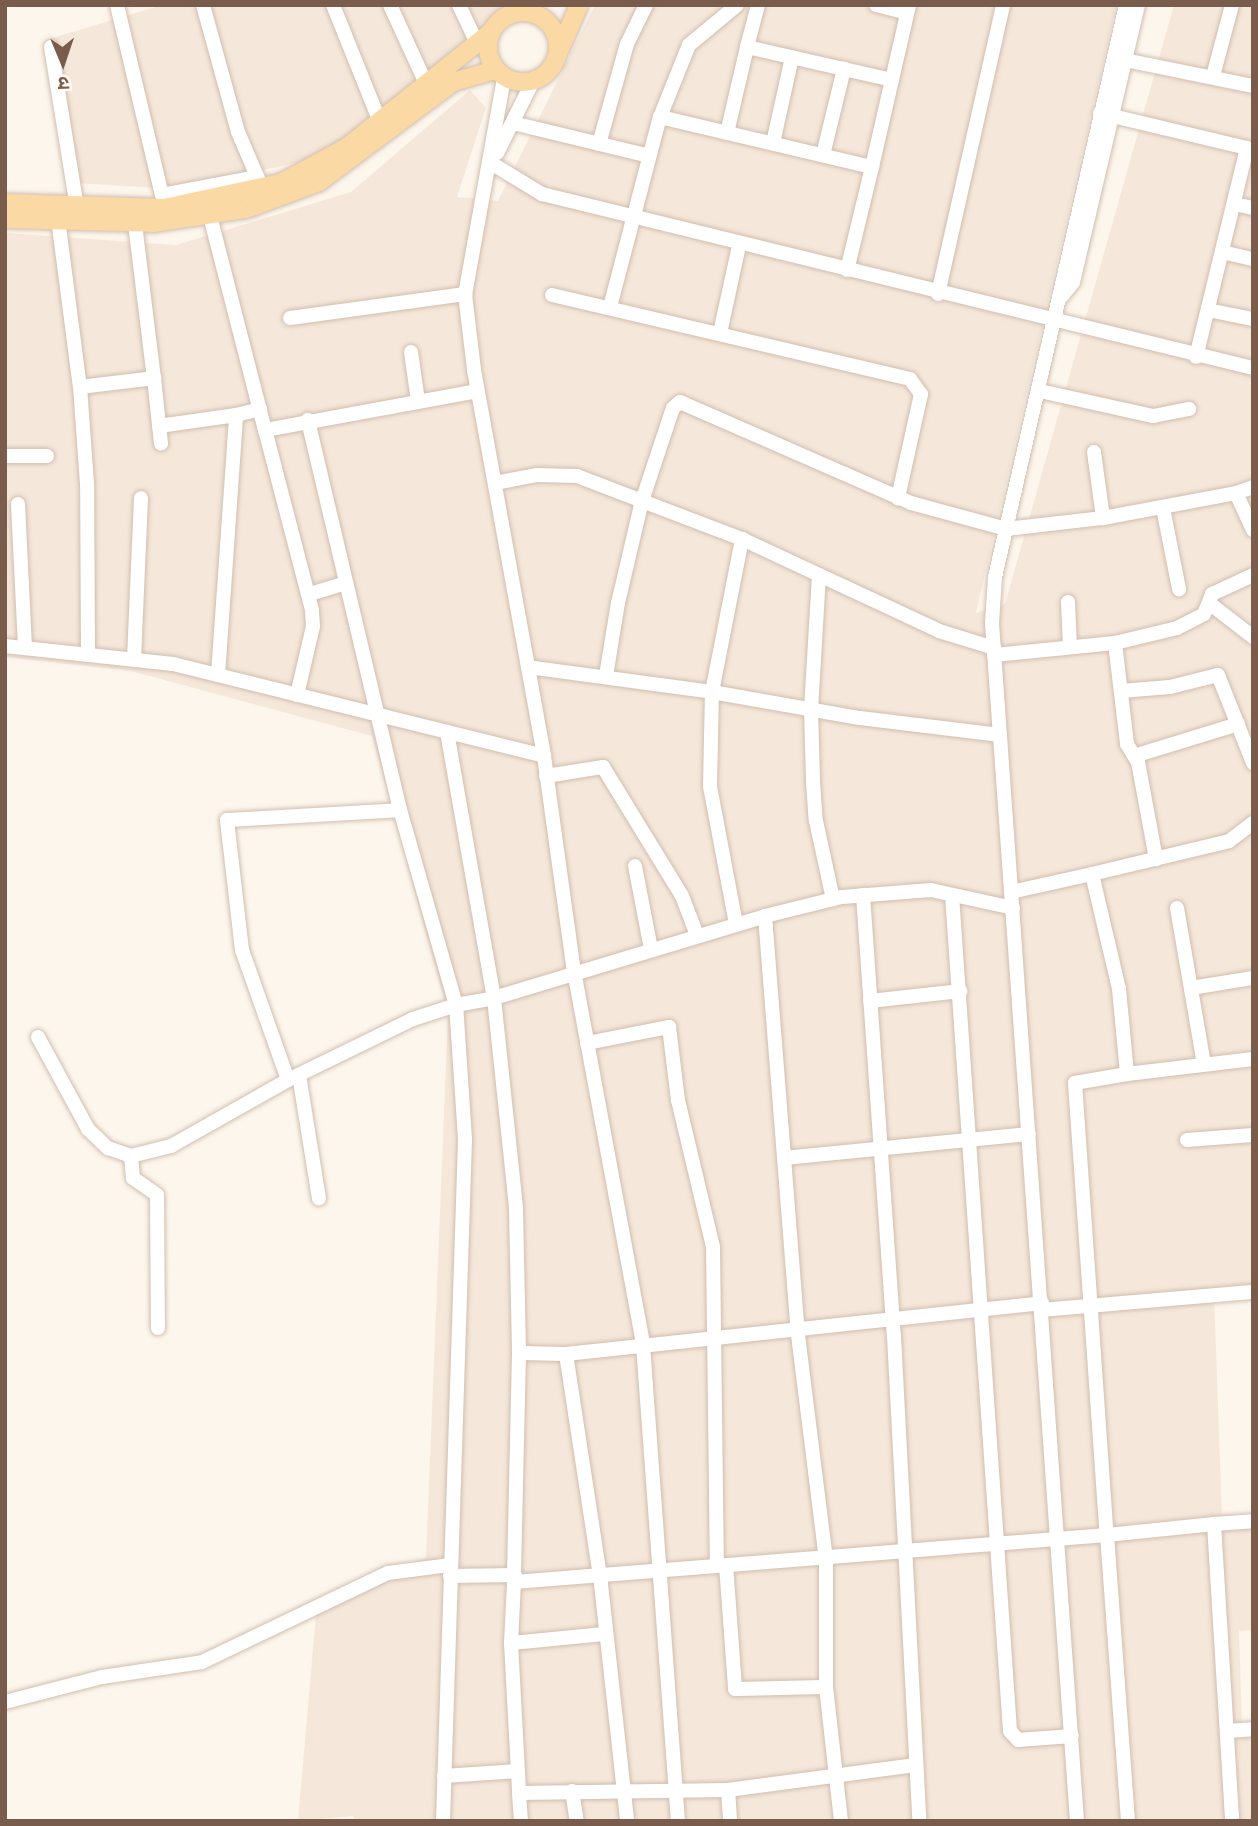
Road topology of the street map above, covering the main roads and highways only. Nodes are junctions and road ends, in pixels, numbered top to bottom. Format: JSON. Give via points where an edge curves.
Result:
{"nodes":[{"id":1,"x":522,"y":5,"type":"edge"},
{"id":2,"x":579,"y":5,"type":"edge"},
{"id":3,"x":489,"y":32,"type":"junction"},
{"id":4,"x":557,"y":56,"type":"junction"},
{"id":5,"x":500,"y":74,"type":"junction"},
{"id":6,"x":264,"y":188,"type":"junction"},
{"id":7,"x":5,"y":203,"type":"edge"},
{"id":8,"x":164,"y":208,"type":"junction"},
{"id":9,"x":57,"y":215,"type":"junction"},
{"id":10,"x":5,"y":219,"type":"edge"}],
"edges":[{"from":1,"to":3,"type":"main road"},
{"from":2,"to":4,"type":"main road"},
{"from":3,"to":4,"type":"main road","via":[[520,12],[541,17],[556,34]]},
{"from":3,"to":5,"type":"main road","via":[[487,52]]},
{"from":3,"to":6,"type":"main road","via":[[380,122],[311,169]]},
{"from":4,"to":5,"type":"main road","via":[[552,67],[533,81]]},
{"from":5,"to":6,"type":"main road","via":[[470,74],[453,82],[318,182]]},
{"from":6,"to":8,"type":"main road"},
{"from":6,"to":8,"type":"main road","via":[[209,216]]},
{"from":7,"to":9,"type":"main road"},
{"from":8,"to":9,"type":"main road","via":[[77,208]]},
{"from":8,"to":9,"type":"main road","via":[[135,224]]},
{"from":9,"to":10,"type":"main road"}]}
